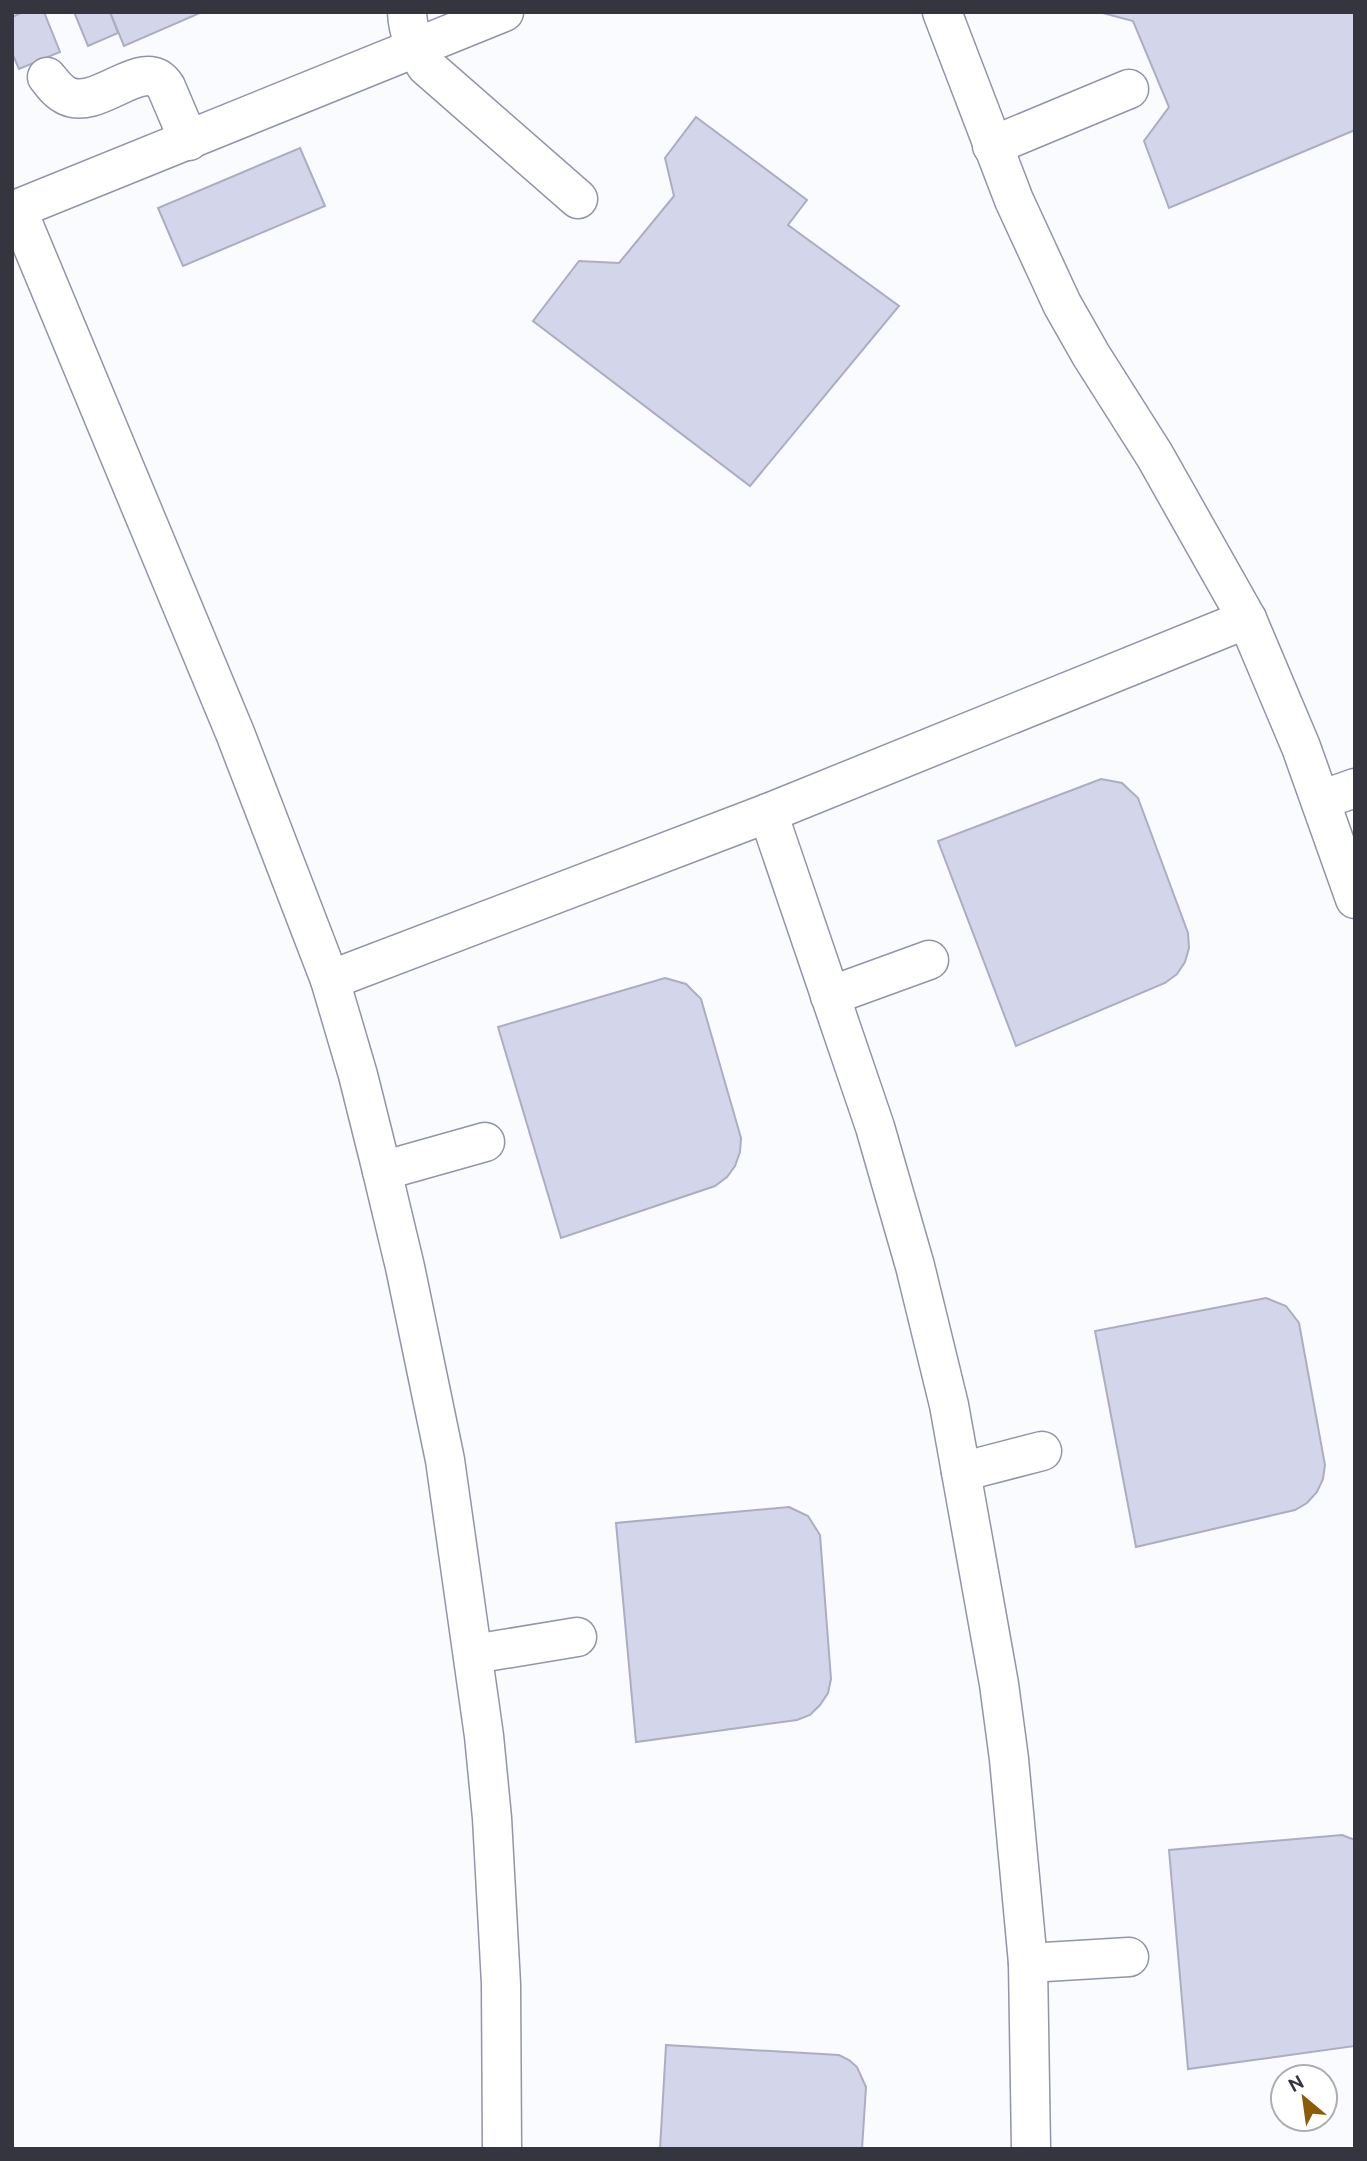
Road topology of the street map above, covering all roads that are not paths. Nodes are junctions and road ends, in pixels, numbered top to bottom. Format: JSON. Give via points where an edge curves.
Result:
{"nodes":[{"id":1,"x":505,"y":12,"type":"edge"},
{"id":2,"x":942,"y":12,"type":"edge"},
{"id":3,"x":411,"y":30,"type":"edge"},
{"id":4,"x":47,"y":76,"type":"dead end"},
{"id":5,"x":1129,"y":89,"type":"dead end"},
{"id":6,"x":190,"y":141,"type":"junction"},
{"id":7,"x":992,"y":146,"type":"junction"},
{"id":8,"x":578,"y":200,"type":"dead end"},
{"id":9,"x":14,"y":210,"type":"edge"},
{"id":10,"x":1247,"y":619,"type":"junction"},
{"id":11,"x":1338,"y":794,"type":"edge"},
{"id":12,"x":768,"y":813,"type":"junction"},
{"id":13,"x":1355,"y":899,"type":"edge"},
{"id":14,"x":929,"y":960,"type":"dead end"},
{"id":15,"x":330,"y":980,"type":"junction"},
{"id":16,"x":830,"y":996,"type":"junction"},
{"id":17,"x":485,"y":1142,"type":"dead end"},
{"id":18,"x":382,"y":1171,"type":"junction"},
{"id":19,"x":1042,"y":1451,"type":"dead end"},
{"id":20,"x":961,"y":1472,"type":"junction"},
{"id":21,"x":577,"y":1637,"type":"dead end"},
{"id":22,"x":474,"y":1654,"type":"junction"},
{"id":23,"x":1129,"y":1957,"type":"dead end"},
{"id":24,"x":1028,"y":1963,"type":"junction"},
{"id":25,"x":502,"y":2149,"type":"edge"},
{"id":26,"x":1031,"y":2149,"type":"edge"}],
"edges":[{"from":1,"to":3,"type":"lane"},
{"from":2,"to":7,"type":"lane"},
{"from":3,"to":6,"type":"lane"},
{"from":3,"to":8,"type":"lane","via":[[426,66]]},
{"from":4,"to":6,"type":"lane","via":[[66,95],[85,99],[154,76],[166,87]]},
{"from":5,"to":7,"type":"lane"},
{"from":6,"to":9,"type":"lane"},
{"from":7,"to":10,"type":"lane","via":[[1062,304]]},
{"from":9,"to":15,"type":"lane","via":[[236,733]]},
{"from":10,"to":11,"type":"lane","via":[[1301,747]]},
{"from":10,"to":12,"type":"lane"},
{"from":11,"to":13,"type":"lane"},
{"from":12,"to":15,"type":"lane"},
{"from":12,"to":16,"type":"lane"},
{"from":14,"to":16,"type":"lane"},
{"from":15,"to":18,"type":"lane"},
{"from":16,"to":20,"type":"lane","via":[[912,1254]]},
{"from":17,"to":18,"type":"lane"},
{"from":18,"to":22,"type":"lane","via":[[445,1461]]},
{"from":19,"to":20,"type":"lane"},
{"from":20,"to":24,"type":"lane","via":[[999,1685]]},
{"from":21,"to":22,"type":"lane"},
{"from":22,"to":25,"type":"lane","via":[[498,1901]]},
{"from":23,"to":24,"type":"lane"},
{"from":24,"to":26,"type":"lane"}]}
